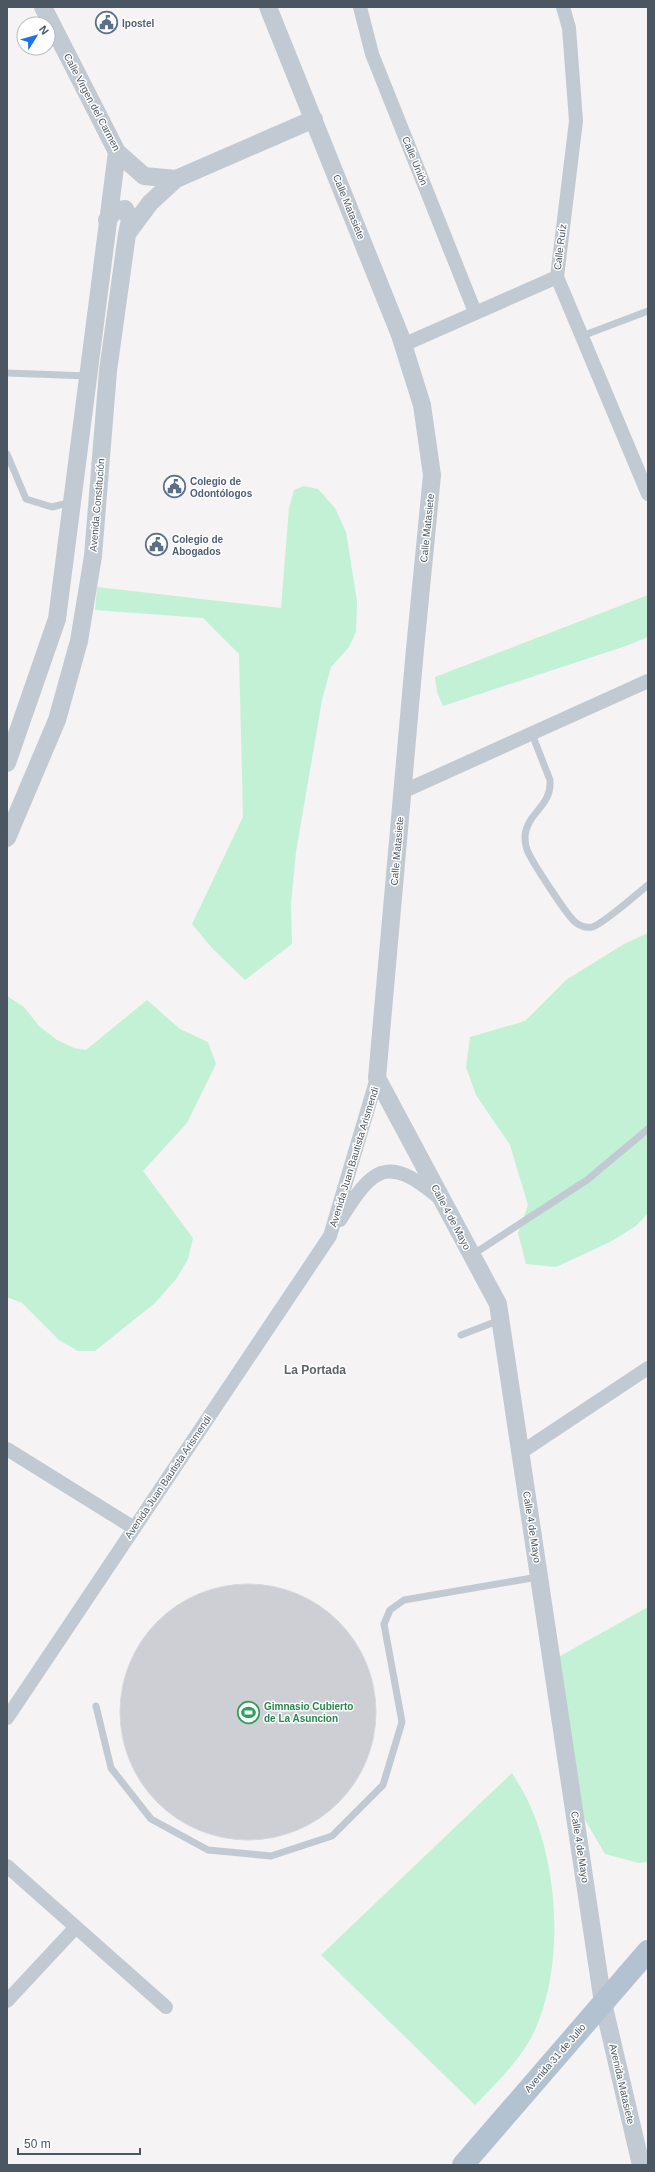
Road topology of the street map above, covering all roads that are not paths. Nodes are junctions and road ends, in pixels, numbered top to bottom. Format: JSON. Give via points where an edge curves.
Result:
{"nodes":[{"id":1,"x":43,"y":7,"type":"edge"},
{"id":2,"x":268,"y":7,"type":"edge"},
{"id":3,"x":360,"y":7,"type":"edge"},
{"id":4,"x":563,"y":7,"type":"edge"},
{"id":5,"x":314,"y":119,"type":"junction"},
{"id":6,"x":117,"y":152,"type":"junction"},
{"id":7,"x":176,"y":179,"type":"junction"},
{"id":8,"x":107,"y":220,"type":"junction"},
{"id":9,"x":127,"y":234,"type":"junction"},
{"id":10,"x":557,"y":277,"type":"junction"},
{"id":11,"x":648,"y":311,"type":"edge"},
{"id":12,"x":475,"y":312,"type":"junction"},
{"id":13,"x":582,"y":336,"type":"junction"},
{"id":14,"x":403,"y":345,"type":"junction"},
{"id":15,"x":7,"y":373,"type":"edge"},
{"id":16,"x":89,"y":376,"type":"junction"},
{"id":17,"x":7,"y":454,"type":"edge"},
{"id":18,"x":648,"y":494,"type":"edge"},
{"id":19,"x":72,"y":502,"type":"junction"},
{"id":20,"x":648,"y":682,"type":"edge"},
{"id":21,"x":532,"y":734,"type":"junction"},
{"id":22,"x":7,"y":763,"type":"edge"},
{"id":23,"x":402,"y":792,"type":"junction"},
{"id":24,"x":7,"y":838,"type":"edge"},
{"id":25,"x":648,"y":885,"type":"edge"},
{"id":26,"x":378,"y":1078,"type":"junction"},
{"id":27,"x":648,"y":1129,"type":"edge"},
{"id":28,"x":443,"y":1200,"type":"junction"},
{"id":29,"x":330,"y":1236,"type":"junction"},
{"id":30,"x":472,"y":1255,"type":"junction"},
{"id":31,"x":500,"y":1320,"type":"junction"},
{"id":32,"x":461,"y":1335,"type":"dead end"},
{"id":33,"x":648,"y":1368,"type":"edge"},
{"id":34,"x":7,"y":1449,"type":"edge"},
{"id":35,"x":520,"y":1453,"type":"junction"},
{"id":36,"x":134,"y":1528,"type":"junction"},
{"id":37,"x":539,"y":1577,"type":"junction"},
{"id":38,"x":96,"y":1706,"type":"dead end"},
{"id":39,"x":7,"y":1718,"type":"edge"},
{"id":40,"x":7,"y":1866,"type":"edge"},
{"id":41,"x":76,"y":1927,"type":"junction"},
{"id":42,"x":648,"y":1951,"type":"edge"},
{"id":43,"x":7,"y":2001,"type":"edge"},
{"id":44,"x":603,"y":2003,"type":"junction"},
{"id":45,"x":166,"y":2007,"type":"dead end"},
{"id":46,"x":463,"y":2165,"type":"edge"},
{"id":47,"x":641,"y":2165,"type":"edge"}],
"edges":[{"from":1,"to":6,"type":"street","name":"Calle Virgen del Carmen"},
{"from":2,"to":5,"type":"street","name":"Calle Matasiete"},
{"from":3,"to":12,"type":"street","name":"Calle Unión","via":[[372,54]]},
{"from":4,"to":10,"type":"street","name":"Calle Ruíz","via":[[568,28],[576,121]]},
{"from":5,"to":7,"type":"street","name":"Calle Virgen del Carmen"},
{"from":5,"to":14,"type":"street","name":"Calle Matasiete"},
{"from":6,"to":7,"type":"street","name":"Calle Virgen del Carmen","via":[[144,176]]},
{"from":6,"to":8,"type":"street"},
{"from":7,"to":9,"type":"street","name":"Avenida Constitución","via":[[150,203]]},
{"from":8,"to":9,"type":"street","via":[[115,211],[125,209],[130,220]]},
{"from":8,"to":16,"type":"street"},
{"from":9,"to":24,"type":"street","name":"Avenida Constitución","via":[[108,371],[93,556],[79,641],[57,720]]},
{"from":10,"to":12,"type":"street"},
{"from":10,"to":13,"type":"street","name":"Calle Ruíz"},
{"from":11,"to":13,"type":"lane"},
{"from":12,"to":14,"type":"street"},
{"from":13,"to":18,"type":"street","name":"Calle Ruíz"},
{"from":14,"to":23,"type":"street","name":"Calle Matasiete","via":[[422,405],[432,475]]},
{"from":15,"to":16,"type":"lane"},
{"from":16,"to":19,"type":"street"},
{"from":17,"to":19,"type":"lane","via":[[26,499],[52,507]]},
{"from":19,"to":22,"type":"street","via":[[57,619]]},
{"from":20,"to":21,"type":"street"},
{"from":21,"to":23,"type":"street"},
{"from":21,"to":25,"type":"lane","via":[[550,780],[550,787],[546,801],[530,820],[526,846],[533,861],[572,919],[582,926],[597,926]]},
{"from":23,"to":26,"type":"street","name":"Calle Matasiete"},
{"from":26,"to":28,"type":"street","name":"Calle 4 de Mayo"},
{"from":26,"to":29,"type":"street","name":"Avenida Juan Bautista Arismendi"},
{"from":27,"to":30,"type":"lane","via":[[587,1180]]},
{"from":28,"to":29,"type":"street","name":"Avenida Juan Bautista Arismendi","via":[[402,1172],[389,1172],[372,1177],[359,1190]]},
{"from":28,"to":30,"type":"street","name":"Calle 4 de Mayo"},
{"from":29,"to":36,"type":"street","name":"Avenida Juan Bautista Arismendi"},
{"from":30,"to":31,"type":"street","name":"Calle 4 de Mayo","via":[[498,1304]]},
{"from":31,"to":32,"type":"lane"},
{"from":31,"to":35,"type":"street","name":"Calle 4 de Mayo"},
{"from":33,"to":35,"type":"street"},
{"from":34,"to":36,"type":"street"},
{"from":35,"to":37,"type":"street","name":"Calle 4 de Mayo"},
{"from":36,"to":39,"type":"street","name":"Avenida Juan Bautista Arismendi"},
{"from":37,"to":38,"type":"lane","via":[[404,1600],[390,1610],[384,1624],[402,1722],[383,1785],[332,1836],[271,1856],[208,1850],[151,1819],[111,1768]]},
{"from":37,"to":44,"type":"street","name":"Calle 4 de Mayo"},
{"from":40,"to":41,"type":"street"},
{"from":41,"to":43,"type":"street"},
{"from":41,"to":45,"type":"street"},
{"from":42,"to":44,"type":"main road","name":"Avenida 31 de Julio"},
{"from":44,"to":46,"type":"main road","name":"Avenida 31 de Julio"},
{"from":44,"to":47,"type":"street","name":"Avenida Matasiete"}]}
